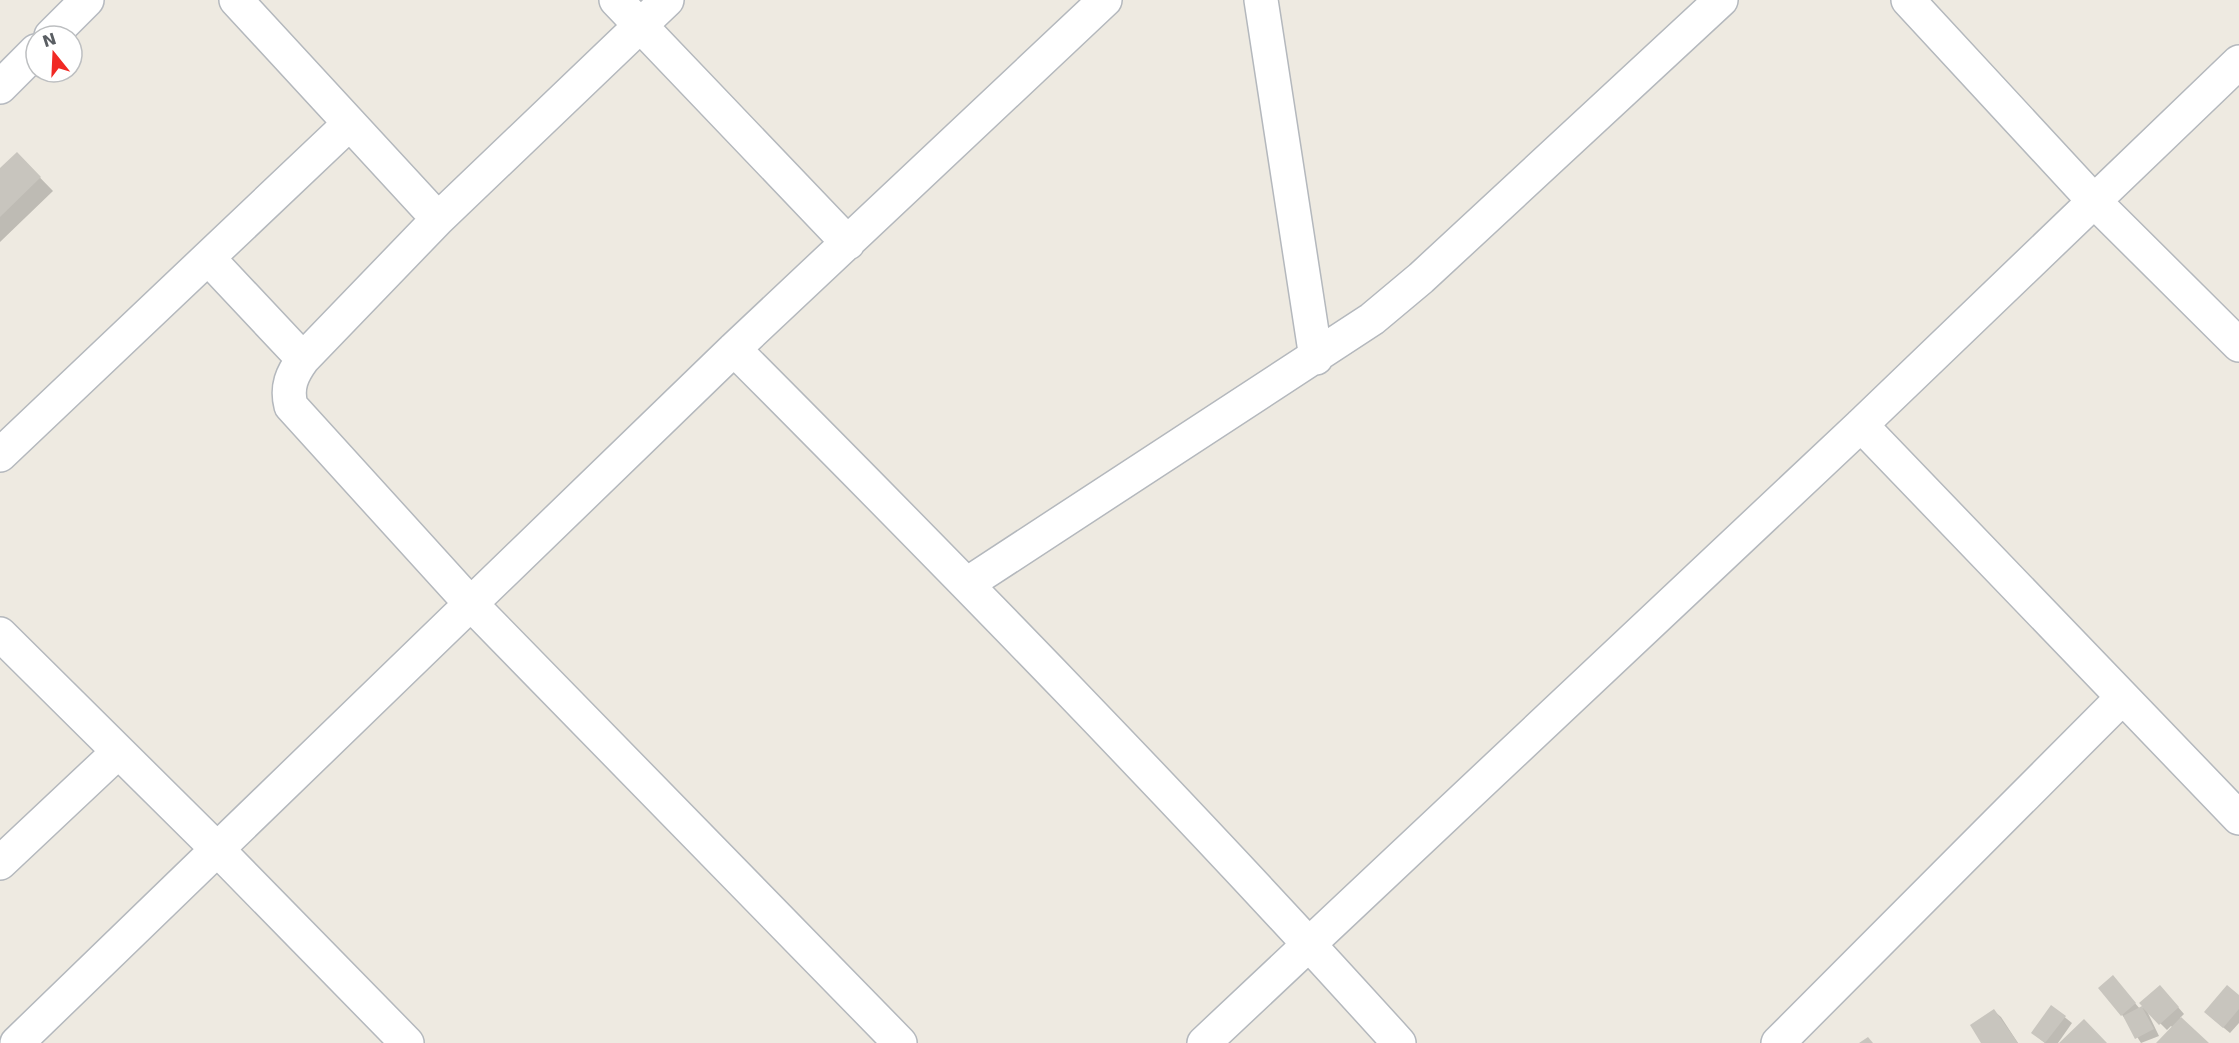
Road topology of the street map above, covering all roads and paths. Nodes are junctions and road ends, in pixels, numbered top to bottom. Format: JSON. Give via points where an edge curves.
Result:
{"nodes":[{"id":1,"x":87,"y":0,"type":"edge"},
{"id":2,"x":236,"y":0,"type":"edge"},
{"id":3,"x":616,"y":0,"type":"edge"},
{"id":4,"x":667,"y":0,"type":"edge"},
{"id":5,"x":1105,"y":0,"type":"edge"},
{"id":6,"x":1261,"y":0,"type":"edge"},
{"id":7,"x":1721,"y":0,"type":"edge"},
{"id":8,"x":1908,"y":0,"type":"edge"},
{"id":9,"x":63,"y":24,"type":"edge"},
{"id":10,"x":640,"y":27,"type":"junction"},
{"id":11,"x":2239,"y":62,"type":"edge"},
{"id":12,"x":24,"y":63,"type":"edge"},
{"id":13,"x":0,"y":87,"type":"edge"},
{"id":14,"x":349,"y":124,"type":"junction"},
{"id":15,"x":2094,"y":201,"type":"junction"},
{"id":16,"x":438,"y":219,"type":"junction"},
{"id":17,"x":848,"y":243,"type":"junction"},
{"id":18,"x":209,"y":259,"type":"junction"},
{"id":19,"x":2239,"y":345,"type":"edge"},
{"id":20,"x":734,"y":350,"type":"junction"},
{"id":21,"x":1316,"y":358,"type":"junction"},
{"id":22,"x":303,"y":359,"type":"junction"},
{"id":23,"x":1861,"y":425,"type":"junction"},
{"id":24,"x":0,"y":455,"type":"edge"},
{"id":25,"x":967,"y":584,"type":"junction"},
{"id":26,"x":470,"y":603,"type":"junction"},
{"id":27,"x":0,"y":634,"type":"edge"},
{"id":28,"x":2122,"y":698,"type":"junction"},
{"id":29,"x":118,"y":752,"type":"junction"},
{"id":30,"x":2239,"y":818,"type":"edge"},
{"id":31,"x":218,"y":850,"type":"junction"},
{"id":32,"x":0,"y":863,"type":"edge"},
{"id":33,"x":1309,"y":944,"type":"junction"},
{"id":34,"x":17,"y":1043,"type":"edge"},
{"id":35,"x":406,"y":1043,"type":"edge"},
{"id":36,"x":900,"y":1043,"type":"edge"},
{"id":37,"x":1204,"y":1043,"type":"edge"},
{"id":38,"x":1399,"y":1043,"type":"edge"},
{"id":39,"x":1778,"y":1043,"type":"edge"}],
"edges":[{"from":1,"to":9,"type":"street"},
{"from":2,"to":14,"type":"street"},
{"from":3,"to":10,"type":"street"},
{"from":4,"to":10,"type":"street"},
{"from":5,"to":17,"type":"street"},
{"from":6,"to":21,"type":"street"},
{"from":7,"to":21,"type":"street","via":[[1421,278]]},
{"from":8,"to":15,"type":"street"},
{"from":10,"to":16,"type":"street"},
{"from":10,"to":17,"type":"street"},
{"from":11,"to":15,"type":"street"},
{"from":12,"to":13,"type":"street"},
{"from":14,"to":16,"type":"street"},
{"from":14,"to":18,"type":"street"},
{"from":15,"to":19,"type":"street"},
{"from":15,"to":23,"type":"street"},
{"from":16,"to":22,"type":"street"},
{"from":17,"to":20,"type":"street"},
{"from":18,"to":22,"type":"street"},
{"from":18,"to":24,"type":"street"},
{"from":20,"to":25,"type":"street"},
{"from":20,"to":26,"type":"street"},
{"from":21,"to":25,"type":"street"},
{"from":22,"to":26,"type":"street","via":[[290,383],[291,405]]},
{"from":23,"to":28,"type":"street"},
{"from":23,"to":33,"type":"street"},
{"from":25,"to":33,"type":"street"},
{"from":26,"to":31,"type":"street"},
{"from":26,"to":36,"type":"street"},
{"from":27,"to":29,"type":"street"},
{"from":28,"to":30,"type":"street"},
{"from":28,"to":39,"type":"street"},
{"from":29,"to":31,"type":"street"},
{"from":29,"to":32,"type":"street"},
{"from":31,"to":34,"type":"street"},
{"from":31,"to":35,"type":"street"},
{"from":33,"to":37,"type":"street"},
{"from":33,"to":38,"type":"street"}]}
